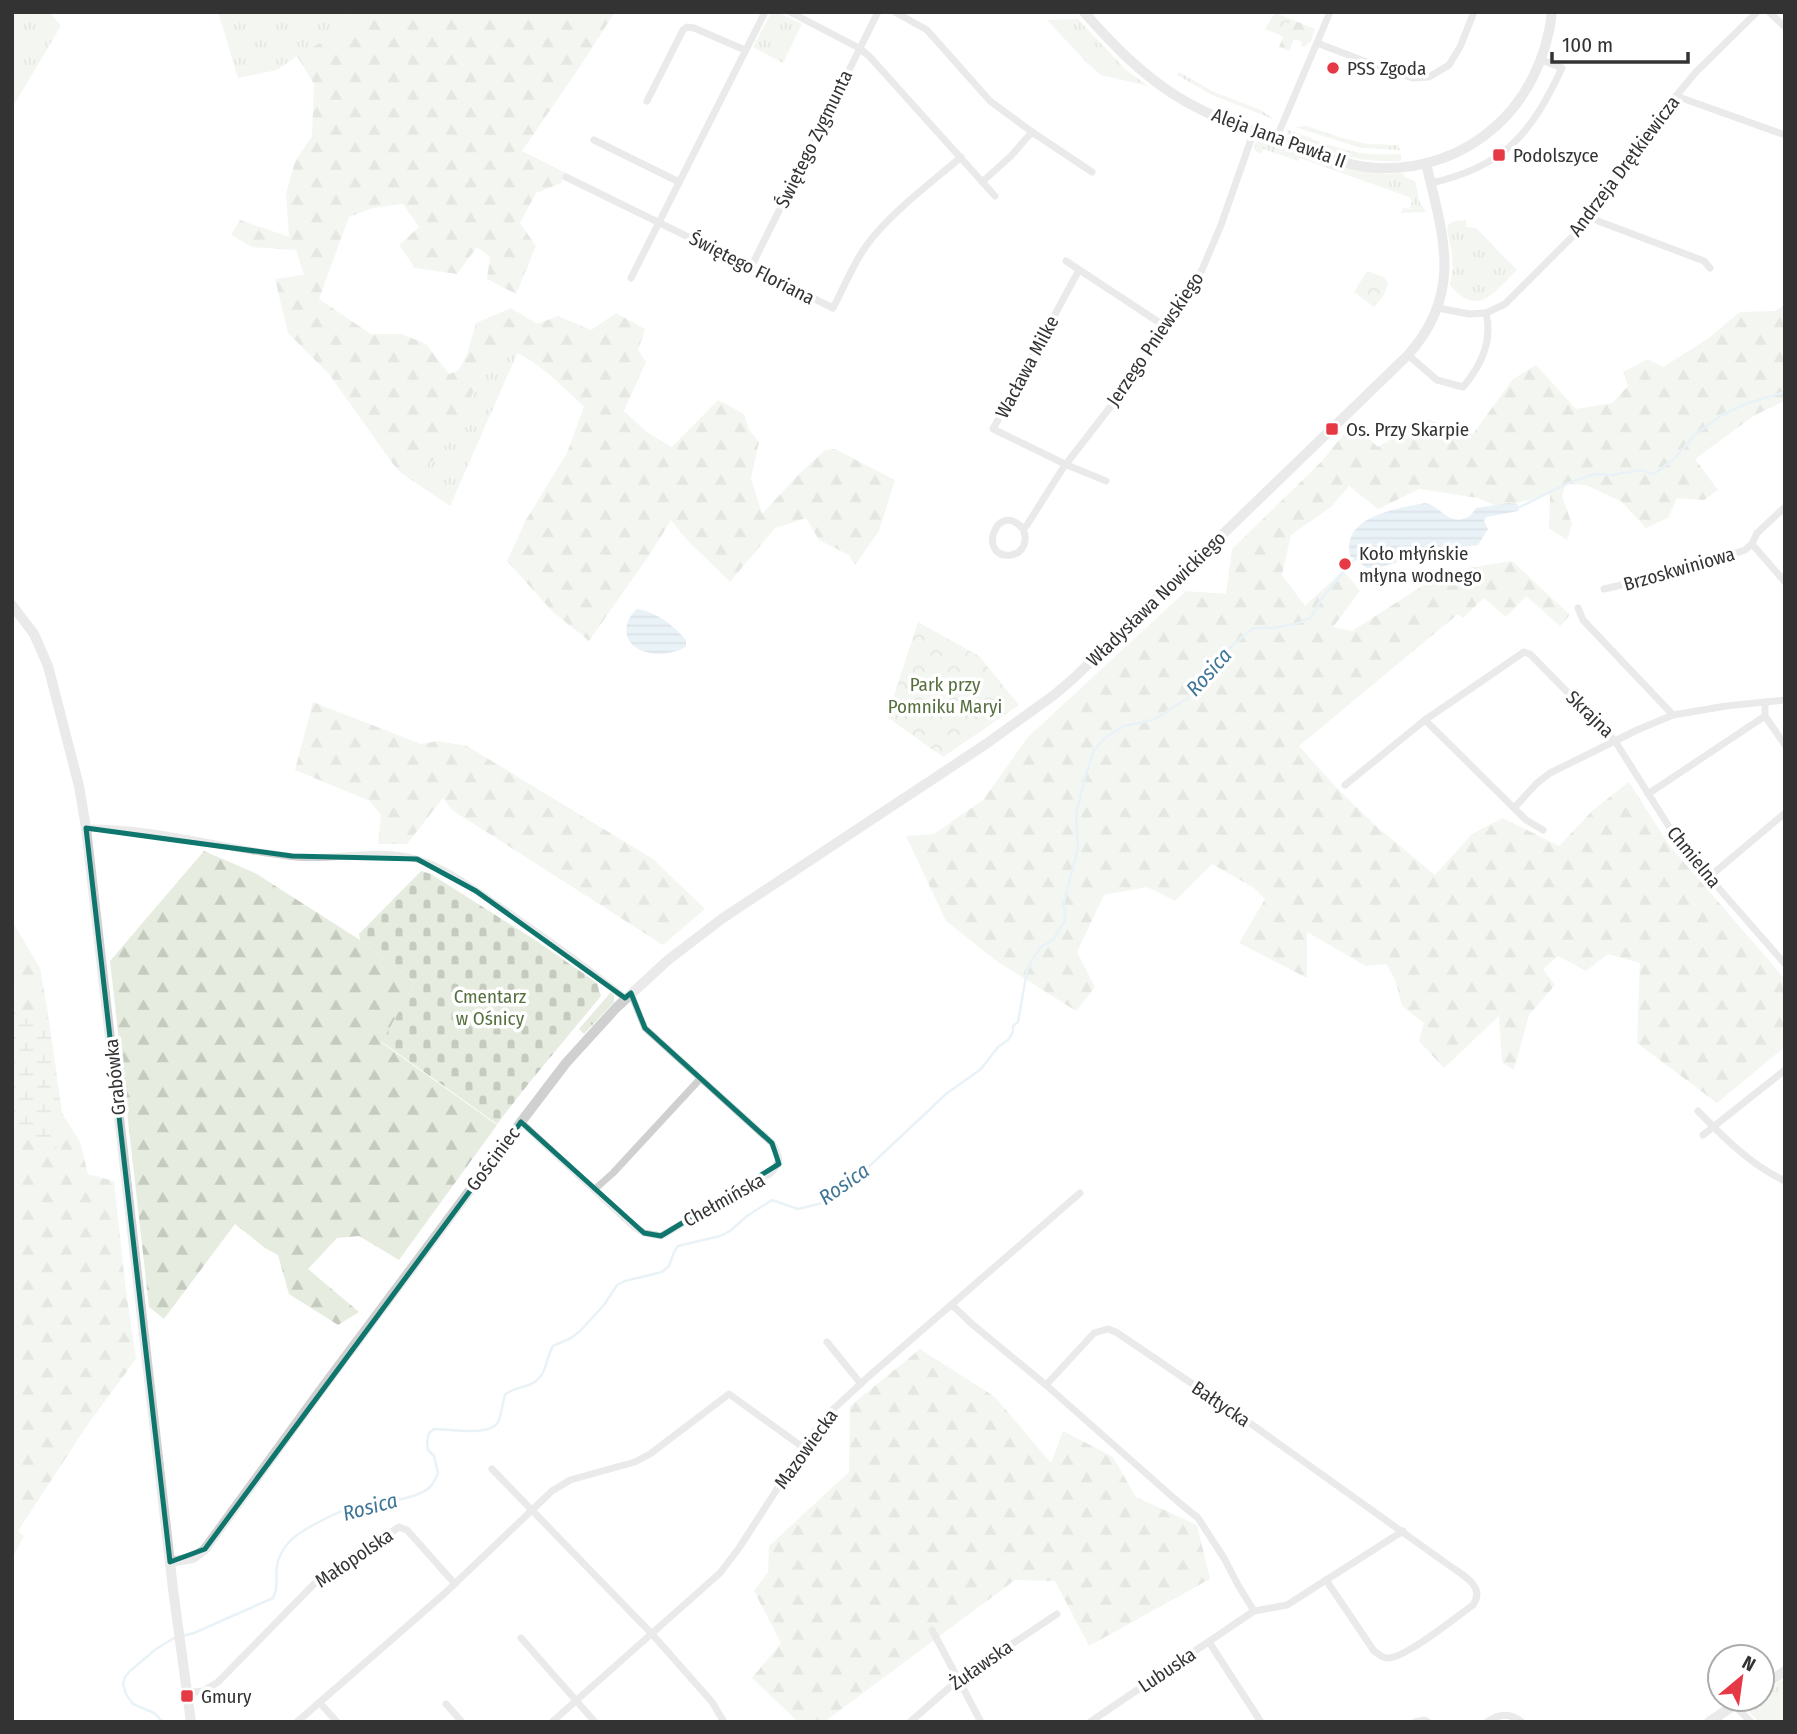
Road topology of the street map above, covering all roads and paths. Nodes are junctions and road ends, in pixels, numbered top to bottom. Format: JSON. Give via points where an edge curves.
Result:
{"nodes":[{"id":1,"x":765,"y":12,"type":"edge"},
{"id":2,"x":790,"y":12,"type":"edge"},
{"id":3,"x":878,"y":12,"type":"edge"},
{"id":4,"x":895,"y":12,"type":"edge"},
{"id":5,"x":1084,"y":12,"type":"edge"},
{"id":6,"x":1330,"y":12,"type":"edge"},
{"id":7,"x":1474,"y":12,"type":"edge"},
{"id":8,"x":1552,"y":12,"type":"edge"},
{"id":9,"x":1757,"y":12,"type":"edge"},
{"id":10,"x":1769,"y":12,"type":"edge"},
{"id":11,"x":1785,"y":27,"type":"edge"},
{"id":12,"x":1317,"y":43,"type":"junction"},
{"id":13,"x":859,"y":48,"type":"junction"},
{"id":14,"x":746,"y":50,"type":"junction"},
{"id":15,"x":1542,"y":60,"type":"junction"},
{"id":16,"x":1676,"y":96,"type":"junction"},
{"id":17,"x":647,"y":101,"type":"dead end"},
{"id":18,"x":1254,"y":131,"type":"junction"},
{"id":19,"x":1032,"y":132,"type":"junction"},
{"id":20,"x":1785,"y":135,"type":"edge"},
{"id":21,"x":594,"y":139,"type":"dead end"},
{"id":22,"x":1276,"y":139,"type":"junction"},
{"id":23,"x":961,"y":157,"type":"junction"},
{"id":24,"x":1426,"y":163,"type":"junction"},
{"id":25,"x":1092,"y":172,"type":"dead end"},
{"id":26,"x":566,"y":177,"type":"dead end"},
{"id":27,"x":679,"y":181,"type":"junction"},
{"id":28,"x":982,"y":182,"type":"junction"},
{"id":29,"x":1431,"y":183,"type":"junction"},
{"id":30,"x":995,"y":196,"type":"dead end"},
{"id":31,"x":1591,"y":215,"type":"junction"},
{"id":32,"x":659,"y":221,"type":"junction"},
{"id":33,"x":1066,"y":261,"type":"dead end"},
{"id":34,"x":751,"y":267,"type":"junction"},
{"id":35,"x":1710,"y":268,"type":"dead end"},
{"id":36,"x":1079,"y":270,"type":"junction"},
{"id":37,"x":631,"y":278,"type":"dead end"},
{"id":38,"x":1438,"y":307,"type":"junction"},
{"id":39,"x":1486,"y":313,"type":"junction"},
{"id":40,"x":1166,"y":327,"type":"junction"},
{"id":41,"x":1408,"y":355,"type":"junction"},
{"id":42,"x":1067,"y":465,"type":"junction"},
{"id":43,"x":1106,"y":481,"type":"dead end"},
{"id":44,"x":1785,"y":507,"type":"edge"},
{"id":45,"x":1024,"y":529,"type":"junction"},
{"id":46,"x":1752,"y":544,"type":"junction"},
{"id":47,"x":1785,"y":582,"type":"edge"},
{"id":48,"x":1604,"y":589,"type":"dead end"},
{"id":49,"x":12,"y":605,"type":"edge"},
{"id":50,"x":1578,"y":608,"type":"dead end"},
{"id":51,"x":1785,"y":700,"type":"edge"},
{"id":52,"x":1765,"y":702,"type":"junction"},
{"id":53,"x":1673,"y":715,"type":"junction"},
{"id":54,"x":1765,"y":716,"type":"junction"},
{"id":55,"x":1425,"y":720,"type":"junction"},
{"id":56,"x":1615,"y":741,"type":"junction"},
{"id":57,"x":1785,"y":745,"type":"edge"},
{"id":58,"x":1345,"y":785,"type":"dead end"},
{"id":59,"x":1648,"y":794,"type":"junction"},
{"id":60,"x":1514,"y":808,"type":"junction"},
{"id":61,"x":880,"y":813,"type":"joint"},
{"id":62,"x":1785,"y":813,"type":"edge"},
{"id":63,"x":86,"y":828,"type":"junction"},
{"id":64,"x":1543,"y":830,"type":"dead end"},
{"id":65,"x":1709,"y":877,"type":"junction"},
{"id":66,"x":1785,"y":964,"type":"edge"},
{"id":67,"x":628,"y":996,"type":"junction"},
{"id":68,"x":1785,"y":1070,"type":"edge"},
{"id":69,"x":700,"y":1079,"type":"junction"},
{"id":70,"x":1698,"y":1111,"type":"dead end"},
{"id":71,"x":521,"y":1122,"type":"junction"},
{"id":72,"x":1713,"y":1127,"type":"junction"},
{"id":73,"x":1703,"y":1135,"type":"dead end"},
{"id":74,"x":1785,"y":1181,"type":"edge"},
{"id":75,"x":594,"y":1190,"type":"junction"},
{"id":76,"x":1080,"y":1193,"type":"dead end"},
{"id":77,"x":952,"y":1305,"type":"junction"},
{"id":78,"x":827,"y":1342,"type":"dead end"},
{"id":79,"x":861,"y":1384,"type":"junction"},
{"id":80,"x":1046,"y":1385,"type":"junction"},
{"id":81,"x":804,"y":1448,"type":"junction"},
{"id":82,"x":492,"y":1469,"type":"dead end"},
{"id":83,"x":531,"y":1510,"type":"junction"},
{"id":84,"x":1403,"y":1531,"type":"junction"},
{"id":85,"x":170,"y":1562,"type":"junction"},
{"id":86,"x":1326,"y":1580,"type":"junction"},
{"id":87,"x":455,"y":1584,"type":"junction"},
{"id":88,"x":1254,"y":1611,"type":"junction"},
{"id":89,"x":1057,"y":1614,"type":"dead end"},
{"id":90,"x":932,"y":1630,"type":"dead end"},
{"id":91,"x":652,"y":1634,"type":"junction"},
{"id":92,"x":521,"y":1639,"type":"dead end"},
{"id":93,"x":1209,"y":1642,"type":"junction"},
{"id":94,"x":958,"y":1680,"type":"junction"},
{"id":95,"x":187,"y":1693,"type":"junction"},
{"id":96,"x":576,"y":1700,"type":"junction"},
{"id":97,"x":320,"y":1703,"type":"junction"},
{"id":98,"x":446,"y":1704,"type":"dead end"},
{"id":99,"x":191,"y":1722,"type":"edge"},
{"id":100,"x":297,"y":1722,"type":"edge"},
{"id":101,"x":337,"y":1722,"type":"edge"},
{"id":102,"x":462,"y":1722,"type":"edge"},
{"id":103,"x":552,"y":1722,"type":"edge"},
{"id":104,"x":595,"y":1722,"type":"edge"},
{"id":105,"x":724,"y":1722,"type":"edge"},
{"id":106,"x":910,"y":1722,"type":"edge"},
{"id":107,"x":981,"y":1722,"type":"edge"},
{"id":108,"x":1090,"y":1722,"type":"edge"},
{"id":109,"x":1261,"y":1722,"type":"edge"},
{"id":110,"x":1415,"y":1722,"type":"edge"},
{"id":111,"x":1428,"y":1722,"type":"edge"},
{"id":112,"x":1487,"y":1722,"type":"edge"},
{"id":113,"x":1522,"y":1722,"type":"edge"}],
"edges":[{"from":1,"to":14,"type":"street"},
{"from":2,"to":13,"type":"street"},
{"from":3,"to":13,"type":"street","name":"Świętego Zygmunta"},
{"from":4,"to":19,"type":"street","via":[[927,30],[990,101]]},
{"from":5,"to":18,"type":"street","name":"Aleja Jana Pawła II","via":[[1163,87],[1199,109]]},
{"from":6,"to":12,"type":"street"},
{"from":7,"to":12,"type":"street","via":[[1448,65],[1429,77],[1413,78]]},
{"from":8,"to":15,"type":"street","name":"Aleja Jana Pawła II"},
{"from":9,"to":16,"type":"street","name":"Andrzeja Drętkiewicza"},
{"from":10,"to":11,"type":"street"},
{"from":12,"to":22,"type":"street"},
{"from":13,"to":23,"type":"street"},
{"from":13,"to":34,"type":"street","name":"Świętego Zygmunta"},
{"from":14,"to":17,"type":"street","via":[[687,27]]},
{"from":14,"to":27,"type":"street"},
{"from":15,"to":24,"type":"street","name":"Aleja Jana Pawła II","via":[[1526,91],[1498,125],[1465,148]]},
{"from":15,"to":29,"type":"street","via":[[1562,68],[1525,131],[1485,164]]},
{"from":16,"to":20,"type":"street"},
{"from":16,"to":31,"type":"street","name":"Andrzeja Drętkiewicza"},
{"from":18,"to":22,"type":"street","name":"Aleja Jana Pawła II"},
{"from":18,"to":40,"type":"street","name":"Jerzego Pniewskiego","via":[[1209,258]]},
{"from":19,"to":25,"type":"street"},
{"from":19,"to":28,"type":"street"},
{"from":21,"to":27,"type":"street"},
{"from":22,"to":24,"type":"street","name":"Aleja Jana Pawła II","via":[[1358,166]]},
{"from":23,"to":28,"type":"street"},
{"from":23,"to":34,"type":"street","name":"Świętego Floriana","via":[[871,239],[833,308]]},
{"from":24,"to":29,"type":"street","name":"Władysława Nowickiego"},
{"from":26,"to":32,"type":"street","name":"Świętego Floriana"},
{"from":27,"to":32,"type":"street"},
{"from":28,"to":30,"type":"street"},
{"from":29,"to":38,"type":"street","name":"Władysława Nowickiego","via":[[1446,264]]},
{"from":31,"to":35,"type":"street","via":[[1704,261]]},
{"from":31,"to":39,"type":"street","name":"Andrzeja Drętkiewicza","via":[[1505,304]]},
{"from":32,"to":34,"type":"street","name":"Świętego Floriana"},
{"from":32,"to":37,"type":"street"},
{"from":33,"to":36,"type":"street"},
{"from":36,"to":40,"type":"street"},
{"from":36,"to":42,"type":"street","name":"Wacława Milke","via":[[993,429]]},
{"from":38,"to":39,"type":"street"},
{"from":38,"to":41,"type":"street","name":"Władysława Nowickiego","via":[[1426,333]]},
{"from":39,"to":41,"type":"street","via":[[1486,345],[1463,387],[1437,380]]},
{"from":40,"to":42,"type":"street","name":"Jerzego Pniewskiego"},
{"from":41,"to":61,"type":"street","name":"Władysława Nowickiego","via":[[1074,678],[986,744]]},
{"from":42,"to":43,"type":"street","name":"Wacława Milke"},
{"from":42,"to":45,"type":"street","name":"Jerzego Pniewskiego"},
{"from":44,"to":46,"type":"street","name":"Brzoskwiniowa","via":[[1757,533]]},
{"from":45,"to":45,"type":"street","name":"Jerzego Pniewskiego","via":[[1016,522],[1000,523],[993,531],[994,547],[1002,554],[1017,553],[1024,545]]},
{"from":46,"to":47,"type":"street","name":"Brzoskwiniowa"},
{"from":46,"to":48,"type":"street","name":"Brzoskwiniowa","via":[[1686,570]]},
{"from":49,"to":63,"type":"street","name":"Grabówka","via":[[34,634],[48,666]]},
{"from":50,"to":53,"type":"street","via":[[1583,620]]},
{"from":51,"to":52,"type":"street","name":"Skrajna"},
{"from":52,"to":53,"type":"street","name":"Skrajna"},
{"from":52,"to":54,"type":"street"},
{"from":53,"to":56,"type":"street","name":"Skrajna"},
{"from":54,"to":57,"type":"street"},
{"from":54,"to":59,"type":"street"},
{"from":55,"to":56,"type":"street","name":"Skrajna","via":[[1524,652]]},
{"from":55,"to":58,"type":"street","name":"Skrajna"},
{"from":55,"to":60,"type":"street"},
{"from":56,"to":59,"type":"street","name":"Chmielna"},
{"from":56,"to":60,"type":"street","via":[[1550,773]]},
{"from":59,"to":65,"type":"street","name":"Chmielna","via":[[1680,844]]},
{"from":60,"to":64,"type":"street"},
{"from":61,"to":67,"type":"street","name":"Gościniec","via":[[723,918]]},
{"from":62,"to":65,"type":"street"},
{"from":63,"to":67,"type":"street","via":[[132,830],[292,856],[397,855],[430,863]]},
{"from":63,"to":85,"type":"street","name":"Grabówka"},
{"from":65,"to":66,"type":"street","name":"Chmielna"},
{"from":67,"to":69,"type":"street","name":"Chełmińska","via":[[645,1028]]},
{"from":67,"to":71,"type":"street","name":"Gościniec","via":[[566,1063]]},
{"from":68,"to":72,"type":"street"},
{"from":69,"to":75,"type":"street"},
{"from":69,"to":75,"type":"street","name":"Chełmińska","via":[[772,1143],[779,1164],[771,1173],[662,1236],[633,1226]]},
{"from":70,"to":72,"type":"street"},
{"from":71,"to":75,"type":"street","name":"Chełmińska"},
{"from":71,"to":85,"type":"street","name":"Gościniec","via":[[205,1549],[193,1558]]},
{"from":72,"to":73,"type":"street"},
{"from":72,"to":74,"type":"street","via":[[1750,1161]]},
{"from":76,"to":77,"type":"street","name":"Mazowiecka"},
{"from":77,"to":79,"type":"street","name":"Mazowiecka"},
{"from":77,"to":80,"type":"street"},
{"from":78,"to":79,"type":"street"},
{"from":79,"to":81,"type":"street","name":"Mazowiecka","via":[[828,1414]]},
{"from":80,"to":84,"type":"street","name":"Bałtycka","via":[[1094,1333],[1112,1330]]},
{"from":80,"to":88,"type":"street","via":[[1198,1518]]},
{"from":81,"to":83,"type":"street","via":[[729,1394],[649,1454],[570,1480]]},
{"from":81,"to":91,"type":"street","name":"Mazowiecka","via":[[727,1564]]},
{"from":82,"to":83,"type":"street"},
{"from":83,"to":87,"type":"street"},
{"from":83,"to":91,"type":"street"},
{"from":84,"to":86,"type":"street"},
{"from":84,"to":86,"type":"street","name":"Bałtycka","via":[[1472,1582],[1477,1591],[1473,1605],[1420,1643],[1398,1657],[1374,1651]]},
{"from":85,"to":95,"type":"street","name":"Grabówka"},
{"from":86,"to":88,"type":"street","via":[[1287,1605]]},
{"from":87,"to":95,"type":"street","name":"Małopolska","via":[[407,1530],[399,1527],[314,1584],[218,1682]]},
{"from":87,"to":97,"type":"street"},
{"from":88,"to":93,"type":"street","name":"Lubuska"},
{"from":89,"to":94,"type":"street","name":"Żuławska"},
{"from":90,"to":94,"type":"street"},
{"from":91,"to":96,"type":"street","name":"Mazowiecka"},
{"from":91,"to":105,"type":"street"},
{"from":92,"to":96,"type":"street"},
{"from":93,"to":108,"type":"street","name":"Lubuska"},
{"from":93,"to":109,"type":"street"},
{"from":94,"to":106,"type":"street","name":"Żuławska"},
{"from":94,"to":107,"type":"street"},
{"from":95,"to":99,"type":"street","name":"Grabówka"},
{"from":96,"to":103,"type":"street","name":"Mazowiecka"},
{"from":96,"to":104,"type":"street"},
{"from":97,"to":100,"type":"street"},
{"from":97,"to":101,"type":"street"},
{"from":98,"to":102,"type":"street"},
{"from":110,"to":111,"type":"street"},
{"from":112,"to":113,"type":"street","via":[[1503,1714]]}]}
